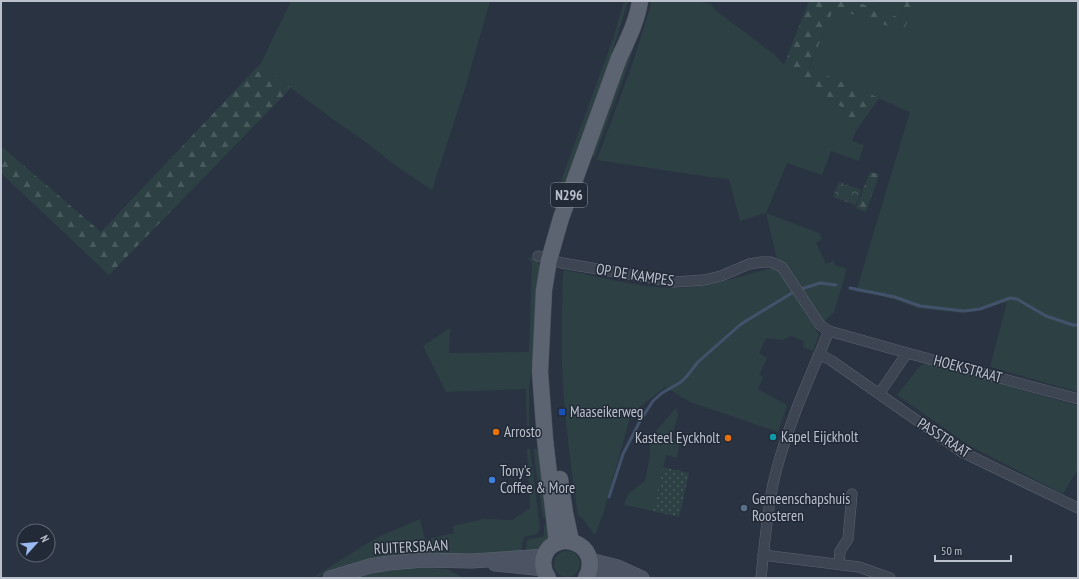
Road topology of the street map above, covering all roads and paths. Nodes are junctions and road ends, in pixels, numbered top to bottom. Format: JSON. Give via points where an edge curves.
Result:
{"nodes":[{"id":1,"x":631,"y":1,"type":"edge"},
{"id":2,"x":640,"y":1,"type":"edge"},
{"id":3,"x":619,"y":58,"type":"junction"},
{"id":4,"x":550,"y":260,"type":"junction"},
{"id":5,"x":829,"y":331,"type":"junction"},
{"id":6,"x":907,"y":353,"type":"junction"},
{"id":7,"x":819,"y":354,"type":"junction"},
{"id":8,"x":879,"y":394,"type":"junction"},
{"id":9,"x":1078,"y":399,"type":"edge"},
{"id":10,"x":852,"y":494,"type":"dead end"},
{"id":11,"x":1078,"y":508,"type":"edge"},
{"id":12,"x":564,"y":542,"type":"junction"},
{"id":13,"x":763,"y":555,"type":"junction"},
{"id":14,"x":839,"y":564,"type":"junction"},
{"id":15,"x":545,"y":568,"type":"edge"},
{"id":16,"x":588,"y":571,"type":"edge"},
{"id":17,"x":617,"y":574,"type":"edge"},
{"id":18,"x":638,"y":577,"type":"edge"},
{"id":19,"x":330,"y":578,"type":"edge"},
{"id":20,"x":761,"y":578,"type":"edge"},
{"id":21,"x":890,"y":578,"type":"edge"}],
"edges":[{"from":1,"to":3,"type":"main road","number":"N296","via":[[622,34]]},
{"from":2,"to":3,"type":"main road","number":"N296","via":[[636,18]]},
{"from":3,"to":4,"type":"main road","number":"N296","via":[[560,218]]},
{"from":4,"to":5,"type":"street","name":"OP DE KAMPES","via":[[674,282],[704,280],[749,264],[771,262],[782,267],[820,325]]},
{"from":4,"to":12,"type":"main road","number":"N296","via":[[544,290],[542,339],[565,513]]},
{"from":5,"to":6,"type":"street","name":"HOEKSTRAAT"},
{"from":5,"to":7,"type":"street"},
{"from":6,"to":8,"type":"street"},
{"from":6,"to":9,"type":"street","name":"HOEKSTRAAT"},
{"from":7,"to":8,"type":"street","name":"PASSTRAAT"},
{"from":7,"to":13,"type":"street","via":[[795,414],[778,469],[766,522]]},
{"from":8,"to":11,"type":"street","name":"PASSTRAAT","via":[[962,452]]},
{"from":10,"to":14,"type":"street","via":[[848,539],[840,551]]},
{"from":12,"to":15,"type":"main road","via":[[550,548]]},
{"from":12,"to":16,"type":"main road","via":[[577,543],[588,553]]},
{"from":13,"to":14,"type":"street"},
{"from":13,"to":20,"type":"street"},
{"from":14,"to":21,"type":"street","via":[[859,567]]},
{"from":15,"to":19,"type":"street","name":"RUITERSBAAN","via":[[472,561],[423,560],[370,566]]},
{"from":16,"to":17,"type":"street"},
{"from":17,"to":18,"type":"street"}]}
